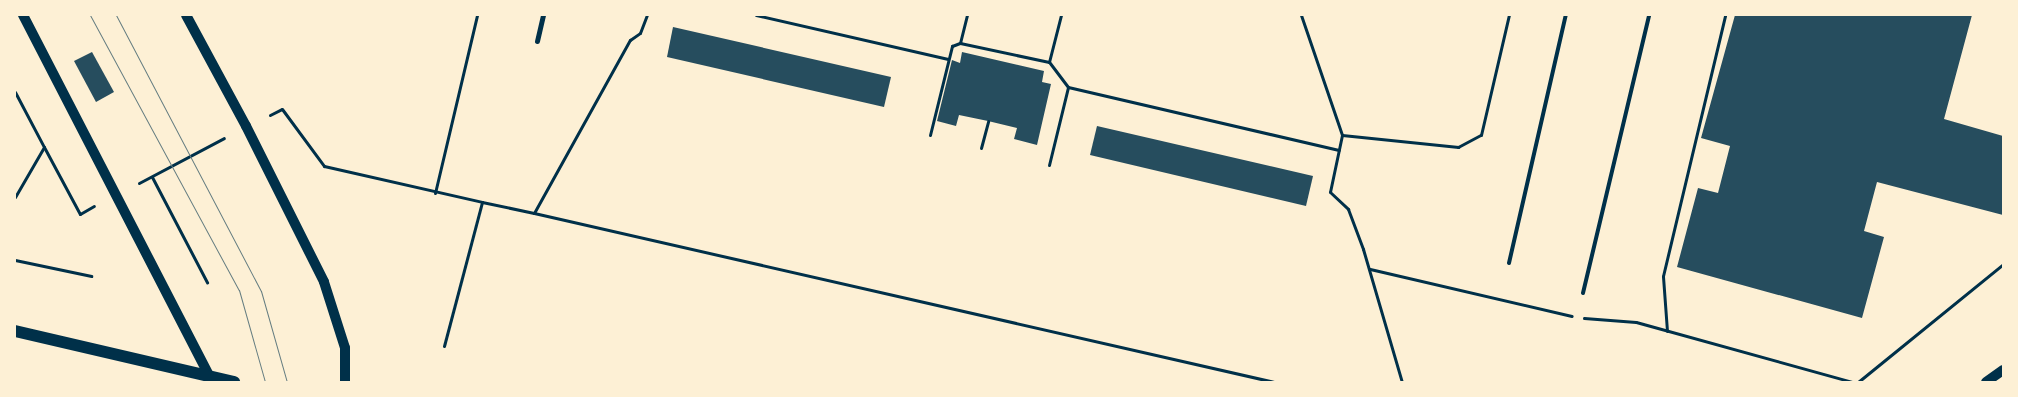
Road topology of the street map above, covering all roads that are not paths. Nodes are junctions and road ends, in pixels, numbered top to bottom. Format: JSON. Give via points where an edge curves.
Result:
{"nodes":[{"id":1,"x":23,"y":15,"type":"edge"},
{"id":2,"x":186,"y":15,"type":"edge"},
{"id":3,"x":543,"y":15,"type":"edge"},
{"id":4,"x":1566,"y":15,"type":"edge"},
{"id":5,"x":1649,"y":15,"type":"edge"},
{"id":6,"x":537,"y":41,"type":"dead end"},
{"id":7,"x":1509,"y":263,"type":"dead end"},
{"id":8,"x":1583,"y":293,"type":"dead end"},
{"id":9,"x":15,"y":331,"type":"edge"},
{"id":10,"x":2003,"y":370,"type":"edge"},
{"id":11,"x":210,"y":379,"type":"edge"},
{"id":12,"x":234,"y":382,"type":"edge"},
{"id":13,"x":345,"y":382,"type":"edge"},
{"id":14,"x":1986,"y":382,"type":"edge"}],
"edges":[{"from":1,"to":11,"type":"main road"},
{"from":2,"to":13,"type":"main road","via":[[324,282],[345,348]]},
{"from":3,"to":6,"type":"street"},
{"from":4,"to":7,"type":"lane"},
{"from":5,"to":8,"type":"lane"},
{"from":9,"to":11,"type":"main road"},
{"from":10,"to":14,"type":"main road"},
{"from":11,"to":12,"type":"main road"}]}
